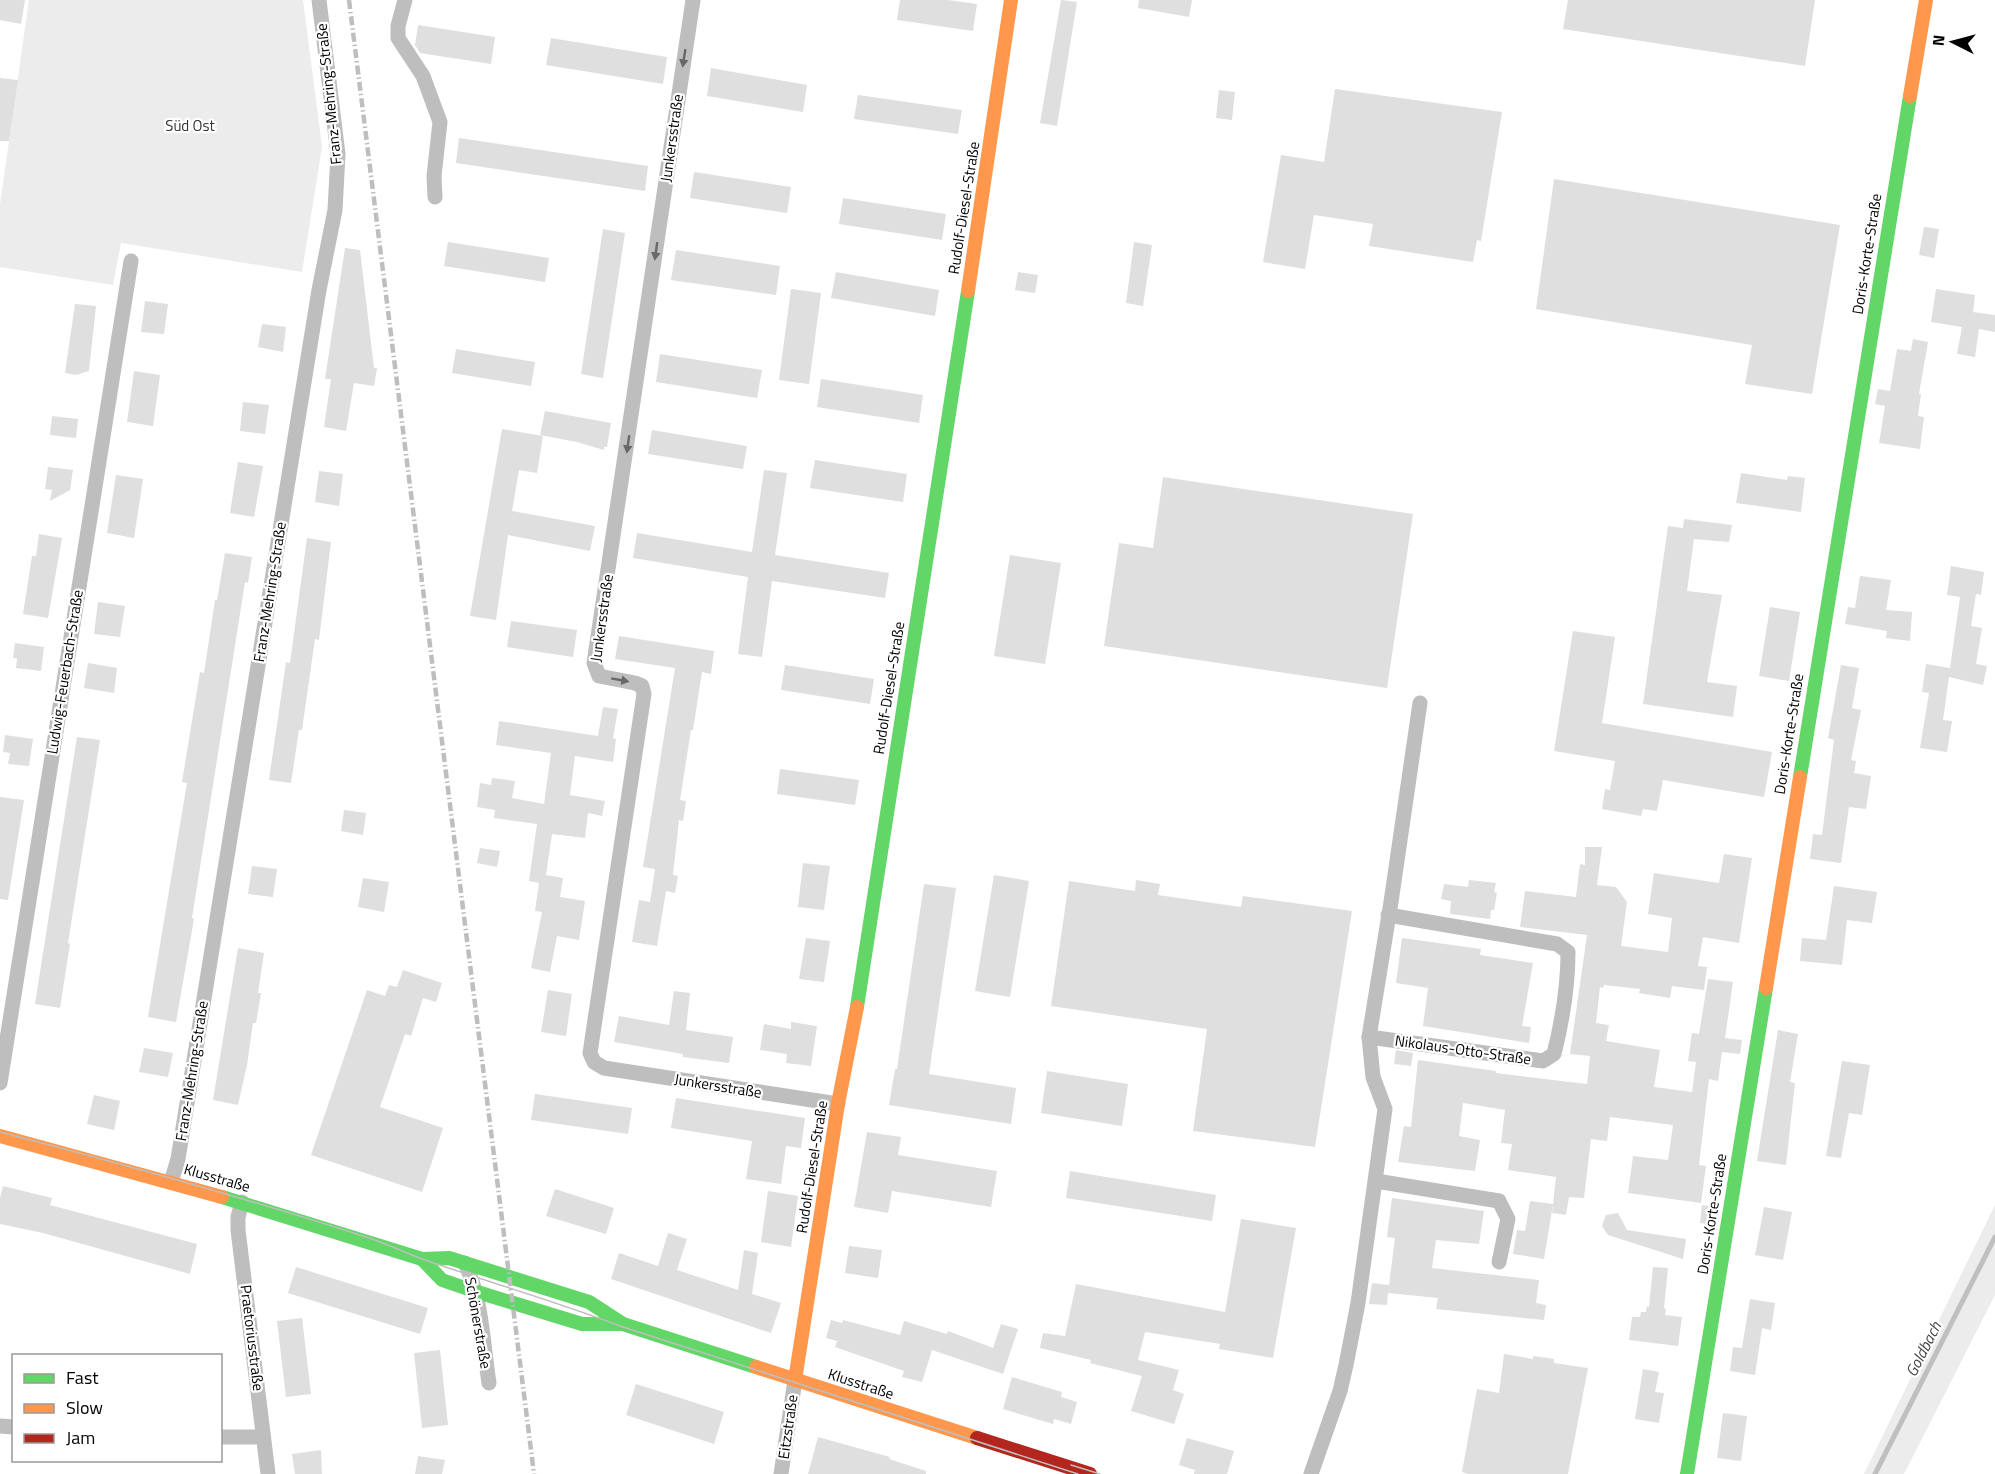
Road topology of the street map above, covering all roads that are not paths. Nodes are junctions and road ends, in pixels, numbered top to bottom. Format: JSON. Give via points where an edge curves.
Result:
{"nodes":[{"id":1,"x":319,"y":0,"type":"edge"},
{"id":2,"x":405,"y":0,"type":"edge"},
{"id":3,"x":693,"y":0,"type":"edge"},
{"id":4,"x":1011,"y":0,"type":"edge"},
{"id":5,"x":1926,"y":0,"type":"edge"},
{"id":6,"x":435,"y":197,"type":"dead end"},
{"id":7,"x":131,"y":261,"type":"dead end"},
{"id":8,"x":1420,"y":703,"type":"dead end"},
{"id":9,"x":1388,"y":915,"type":"junction"},
{"id":10,"x":1369,"y":1037,"type":"junction"},
{"id":11,"x":0,"y":1083,"type":"edge"},
{"id":12,"x":838,"y":1104,"type":"junction"},
{"id":13,"x":0,"y":1136,"type":"edge"},
{"id":14,"x":1376,"y":1181,"type":"junction"},
{"id":15,"x":171,"y":1182,"type":"junction"},
{"id":16,"x":242,"y":1202,"type":"junction"},
{"id":17,"x":422,"y":1259,"type":"junction"},
{"id":18,"x":1499,"y":1262,"type":"dead end"},
{"id":19,"x":465,"y":1263,"type":"junction"},
{"id":20,"x":474,"y":1291,"type":"junction"},
{"id":21,"x":623,"y":1324,"type":"junction"},
{"id":22,"x":795,"y":1380,"type":"junction"},
{"id":23,"x":489,"y":1383,"type":"dead end"},
{"id":24,"x":222,"y":1437,"type":"edge"},
{"id":25,"x":263,"y":1437,"type":"junction"},
{"id":26,"x":268,"y":1474,"type":"edge"},
{"id":27,"x":781,"y":1474,"type":"edge"},
{"id":28,"x":1090,"y":1474,"type":"edge"},
{"id":29,"x":1311,"y":1474,"type":"edge"},
{"id":30,"x":1688,"y":1474,"type":"edge"}],
"edges":[{"from":1,"to":15,"type":"street","name":"Franz-Mehring-Straße","via":[[338,154],[335,210]]},
{"from":2,"to":6,"type":"street","via":[[398,38],[423,76],[440,122]]},
{"from":3,"to":12,"type":"street","name":"Junkersstraße","one_way":true,"via":[[594,663],[599,676],[635,683],[642,686],[644,694],[590,1053],[594,1062],[604,1068]]},
{"from":4,"to":12,"type":"street","name":"Rudolf-Diesel-Straße","via":[[852,1038]]},
{"from":5,"to":30,"type":"street","name":"Doris-Korte-Straße"},
{"from":7,"to":11,"type":"street","name":"Ludwig-Feuerbach-Straße"},
{"from":8,"to":9,"type":"street"},
{"from":9,"to":10,"type":"street"},
{"from":9,"to":10,"type":"street","name":"Nikolaus-Otto-Straße","via":[[1557,944],[1568,952],[1558,1041],[1554,1054],[1544,1061]]},
{"from":10,"to":14,"type":"street","via":[[1373,1077],[1385,1109]]},
{"from":12,"to":22,"type":"street","name":"Rudolf-Diesel-Straße"},
{"from":13,"to":15,"type":"street","name":"Klusstraße"},
{"from":14,"to":18,"type":"street","via":[[1499,1202],[1508,1219]]},
{"from":14,"to":29,"type":"street","via":[[1346,1365]]},
{"from":15,"to":16,"type":"street","name":"Klusstraße"},
{"from":16,"to":17,"type":"street","name":"Klusstraße"},
{"from":16,"to":25,"type":"street","name":"Praetoriusstraße","via":[[238,1230]]},
{"from":17,"to":19,"type":"street","name":"Klusstraße","via":[[448,1258]]},
{"from":17,"to":20,"type":"street","name":"Klusstraße","via":[[442,1280]]},
{"from":19,"to":20,"type":"street","name":"Schönerstraße"},
{"from":19,"to":21,"type":"street","name":"Klusstraße","via":[[589,1302]]},
{"from":20,"to":21,"type":"street","name":"Klusstraße","via":[[582,1324]]},
{"from":20,"to":23,"type":"street","name":"Schönerstraße"},
{"from":21,"to":22,"type":"street","name":"Klusstraße"},
{"from":22,"to":27,"type":"street","name":"Eitzstraße"},
{"from":22,"to":28,"type":"street","name":"Klusstraße"},
{"from":24,"to":25,"type":"street"},
{"from":25,"to":26,"type":"street","name":"Praetoriusstraße"}]}
